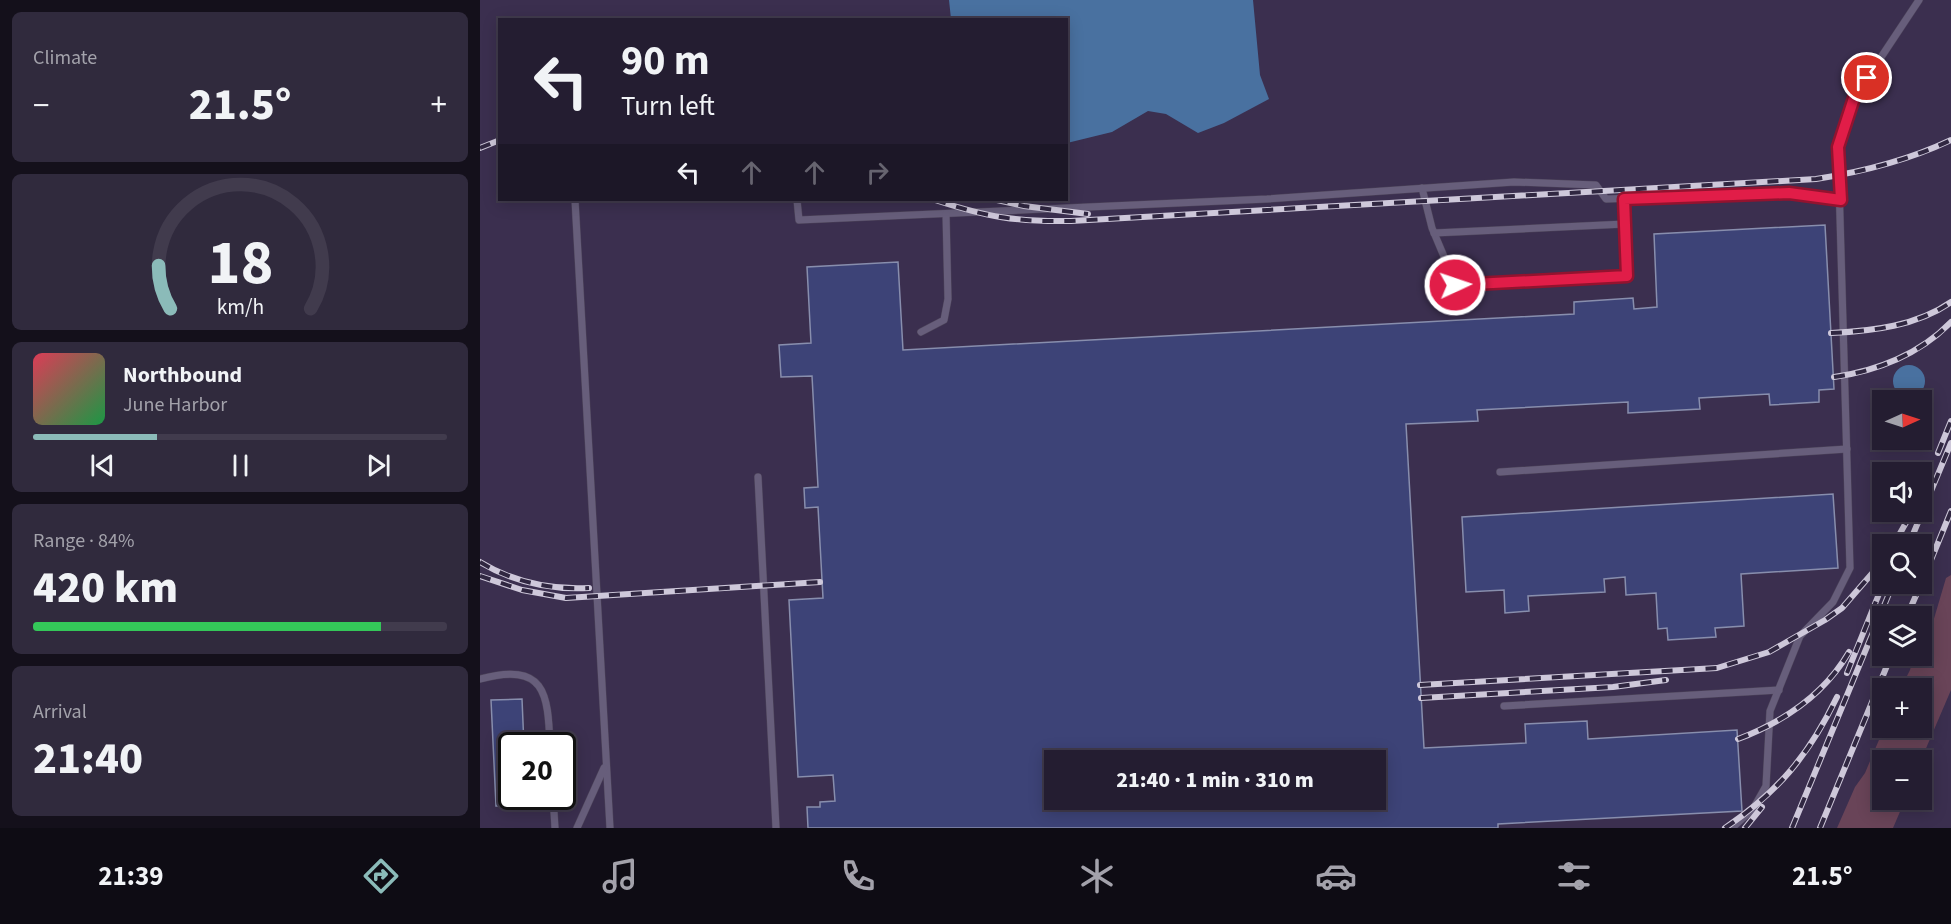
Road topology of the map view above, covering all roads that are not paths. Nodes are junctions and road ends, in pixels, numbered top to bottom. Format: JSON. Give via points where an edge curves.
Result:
{"nodes":[{"id":1,"x":1918,"y":0,"type":"edge"},
{"id":2,"x":1422,"y":188,"type":"junction"},
{"id":3,"x":1624,"y":199,"type":"junction"},
{"id":4,"x":1841,"y":200,"type":"junction"},
{"id":5,"x":575,"y":201,"type":"edge"},
{"id":6,"x":797,"y":201,"type":"edge"},
{"id":7,"x":946,"y":214,"type":"junction"},
{"id":8,"x":1625,"y":224,"type":"junction"},
{"id":9,"x":1434,"y":233,"type":"junction"},
{"id":10,"x":921,"y":332,"type":"dead end"},
{"id":11,"x":1847,"y":449,"type":"junction"},
{"id":12,"x":1500,"y":472,"type":"dead end"},
{"id":13,"x":758,"y":477,"type":"dead end"},
{"id":14,"x":480,"y":679,"type":"edge"},
{"id":15,"x":1779,"y":690,"type":"junction"},
{"id":16,"x":1504,"y":706,"type":"dead end"},
{"id":17,"x":549,"y":732,"type":"edge"},
{"id":18,"x":605,"y":765,"type":"junction"},
{"id":19,"x":554,"y":810,"type":"edge"},
{"id":20,"x":555,"y":828,"type":"edge"},
{"id":21,"x":577,"y":828,"type":"edge"},
{"id":22,"x":610,"y":828,"type":"edge"},
{"id":23,"x":776,"y":828,"type":"edge"},
{"id":24,"x":1732,"y":828,"type":"edge"}],
"edges":[{"from":1,"to":4,"type":"lane","via":[[1854,98],[1838,147]]},
{"from":2,"to":3,"type":"lane","via":[[1514,182],[1596,185],[1606,199]]},
{"from":2,"to":7,"type":"lane"},
{"from":2,"to":9,"type":"lane"},
{"from":3,"to":4,"type":"lane","via":[[1789,193]]},
{"from":3,"to":8,"type":"lane"},
{"from":4,"to":11,"type":"lane"},
{"from":5,"to":18,"type":"lane"},
{"from":6,"to":7,"type":"lane","via":[[799,220]]},
{"from":7,"to":10,"type":"lane","via":[[948,299],[944,320]]},
{"from":8,"to":9,"type":"lane"},
{"from":8,"to":9,"type":"lane","via":[[1627,276],[1455,285]]},
{"from":11,"to":12,"type":"lane"},
{"from":11,"to":15,"type":"lane","via":[[1850,568],[1833,602],[1800,636]]},
{"from":13,"to":23,"type":"lane"},
{"from":14,"to":17,"type":"lane","via":[[520,675],[537,683],[547,701]]},
{"from":15,"to":16,"type":"lane"},
{"from":15,"to":24,"type":"lane","via":[[1770,711],[1766,786],[1753,809]]},
{"from":18,"to":21,"type":"lane"},
{"from":18,"to":22,"type":"lane"},
{"from":19,"to":20,"type":"lane"}]}
